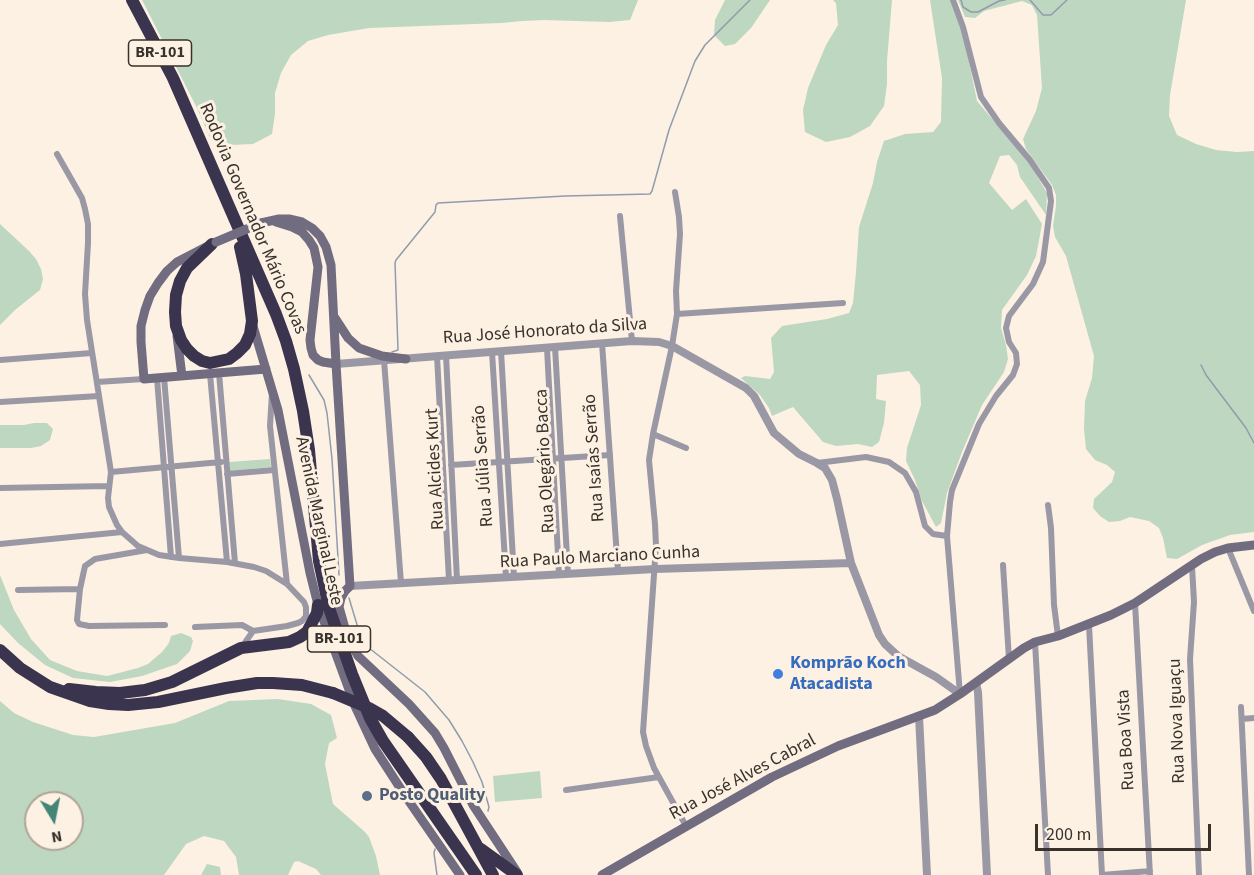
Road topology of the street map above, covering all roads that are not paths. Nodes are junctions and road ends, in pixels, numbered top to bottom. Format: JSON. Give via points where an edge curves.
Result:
{"nodes":[{"id":1,"x":132,"y":0,"type":"edge"},
{"id":2,"x":952,"y":0,"type":"edge"},
{"id":3,"x":57,"y":154,"type":"dead end"},
{"id":4,"x":675,"y":192,"type":"dead end"},
{"id":5,"x":227,"y":203,"type":"junction"},
{"id":6,"x":620,"y":216,"type":"dead end"},
{"id":7,"x":263,"y":222,"type":"junction"},
{"id":8,"x":214,"y":243,"type":"junction"},
{"id":9,"x":843,"y":303,"type":"dead end"},
{"id":10,"x":676,"y":314,"type":"junction"},
{"id":11,"x":334,"y":317,"type":"junction"},
{"id":12,"x":252,"y":321,"type":"junction"},
{"id":13,"x":176,"y":326,"type":"junction"},
{"id":14,"x":632,"y":341,"type":"junction"},
{"id":15,"x":602,"y":343,"type":"junction"},
{"id":16,"x":672,"y":345,"type":"junction"},
{"id":17,"x":551,"y":347,"type":"junction"},
{"id":18,"x":501,"y":351,"type":"junction"},
{"id":19,"x":492,"y":352,"type":"junction"},
{"id":20,"x":92,"y":353,"type":"junction"},
{"id":21,"x":441,"y":356,"type":"junction"},
{"id":22,"x":383,"y":358,"type":"junction"},
{"id":23,"x":406,"y":358,"type":"joint"},
{"id":24,"x":229,"y":359,"type":"junction"},
{"id":25,"x":0,"y":360,"type":"edge"},
{"id":26,"x":336,"y":364,"type":"junction"},
{"id":27,"x":266,"y":369,"type":"junction"},
{"id":28,"x":214,"y":373,"type":"junction"},
{"id":29,"x":196,"y":375,"type":"junction"},
{"id":30,"x":182,"y":376,"type":"junction"},
{"id":31,"x":161,"y":377,"type":"junction"},
{"id":32,"x":144,"y":379,"type":"junction"},
{"id":33,"x":97,"y":382,"type":"junction"},
{"id":34,"x":272,"y":388,"type":"junction"},
{"id":35,"x":99,"y":396,"type":"junction"},
{"id":36,"x":0,"y":402,"type":"edge"},
{"id":37,"x":495,"y":411,"type":"junction"},
{"id":38,"x":504,"y":411,"type":"junction"},
{"id":39,"x":652,"y":434,"type":"junction"},
{"id":40,"x":686,"y":448,"type":"dead end"},
{"id":41,"x":610,"y":455,"type":"junction"},
{"id":42,"x":561,"y":458,"type":"junction"},
{"id":43,"x":553,"y":459,"type":"junction"},
{"id":44,"x":507,"y":461,"type":"junction"},
{"id":45,"x":226,"y":462,"type":"junction"},
{"id":46,"x":499,"y":462,"type":"junction"},
{"id":47,"x":218,"y":463,"type":"junction"},
{"id":48,"x":818,"y":463,"type":"junction"},
{"id":49,"x":168,"y":467,"type":"junction"},
{"id":50,"x":451,"y":467,"type":"junction"},
{"id":51,"x":274,"y":470,"type":"junction"},
{"id":52,"x":443,"y":470,"type":"junction"},
{"id":53,"x":111,"y":472,"type":"junction"},
{"id":54,"x":227,"y":474,"type":"junction"},
{"id":55,"x":109,"y":486,"type":"junction"},
{"id":56,"x":0,"y":488,"type":"edge"},
{"id":57,"x":1048,"y":505,"type":"dead end"},
{"id":58,"x":122,"y":532,"type":"junction"},
{"id":59,"x":948,"y":536,"type":"junction"},
{"id":60,"x":0,"y":544,"type":"edge"},
{"id":61,"x":1254,"y":545,"type":"edge"},
{"id":62,"x":1228,"y":548,"type":"junction"},
{"id":63,"x":147,"y":550,"type":"junction"},
{"id":64,"x":171,"y":557,"type":"junction"},
{"id":65,"x":179,"y":558,"type":"junction"},
{"id":66,"x":227,"y":562,"type":"junction"},
{"id":67,"x":235,"y":563,"type":"junction"},
{"id":68,"x":851,"y":563,"type":"junction"},
{"id":69,"x":1003,"y":565,"type":"dead end"},
{"id":70,"x":1192,"y":566,"type":"junction"},
{"id":71,"x":655,"y":569,"type":"junction"},
{"id":72,"x":618,"y":571,"type":"junction"},
{"id":73,"x":563,"y":574,"type":"junction"},
{"id":74,"x":510,"y":577,"type":"junction"},
{"id":75,"x":453,"y":580,"type":"junction"},
{"id":76,"x":401,"y":583,"type":"junction"},
{"id":77,"x":286,"y":584,"type":"junction"},
{"id":78,"x":350,"y":586,"type":"junction"},
{"id":79,"x":80,"y":589,"type":"junction"},
{"id":80,"x":18,"y":590,"type":"dead end"},
{"id":81,"x":1135,"y":603,"type":"junction"},
{"id":82,"x":318,"y":605,"type":"junction"},
{"id":83,"x":1254,"y":611,"type":"edge"},
{"id":84,"x":165,"y":625,"type":"dead end"},
{"id":85,"x":1089,"y":625,"type":"junction"},
{"id":86,"x":195,"y":627,"type":"dead end"},
{"id":87,"x":253,"y":631,"type":"junction"},
{"id":88,"x":1058,"y":636,"type":"junction"},
{"id":89,"x":1035,"y":642,"type":"junction"},
{"id":90,"x":241,"y":648,"type":"junction"},
{"id":91,"x":0,"y":650,"type":"edge"},
{"id":92,"x":1009,"y":659,"type":"junction"},
{"id":93,"x":976,"y":683,"type":"junction"},
{"id":94,"x":50,"y":687,"type":"junction"},
{"id":95,"x":960,"y":694,"type":"junction"},
{"id":96,"x":1241,"y":707,"type":"dead end"},
{"id":97,"x":919,"y":716,"type":"junction"},
{"id":98,"x":1242,"y":718,"type":"junction"},
{"id":99,"x":1254,"y":718,"type":"edge"},
{"id":100,"x":659,"y":777,"type":"junction"},
{"id":101,"x":566,"y":790,"type":"dead end"},
{"id":102,"x":686,"y":826,"type":"junction"},
{"id":103,"x":475,"y":845,"type":"junction"},
{"id":104,"x":1150,"y":873,"type":"edge"},
{"id":105,"x":460,"y":875,"type":"edge"},
{"id":106,"x":476,"y":875,"type":"edge"},
{"id":107,"x":492,"y":875,"type":"edge"},
{"id":108,"x":518,"y":875,"type":"edge"},
{"id":109,"x":602,"y":875,"type":"edge"},
{"id":110,"x":927,"y":875,"type":"edge"},
{"id":111,"x":987,"y":875,"type":"edge"},
{"id":112,"x":1048,"y":875,"type":"edge"},
{"id":113,"x":1102,"y":875,"type":"edge"},
{"id":114,"x":1199,"y":875,"type":"edge"},
{"id":115,"x":1249,"y":875,"type":"edge"}],
"edges":[{"from":1,"to":5,"type":"highway","name":"Rodovia Governador Mário Covas","number":"BR-101","via":[[173,78]]},
{"from":2,"to":59,"type":"street","via":[[981,97],[1049,188],[1051,201],[1043,262],[1033,284],[1009,315],[1006,328],[1017,364],[979,424],[952,489]]},
{"from":3,"to":20,"type":"street","via":[[82,198],[88,224],[86,307]]},
{"from":4,"to":10,"type":"street","via":[[680,234]]},
{"from":5,"to":12,"type":"highway","via":[[244,259]]},
{"from":5,"to":106,"type":"highway","name":"Rodovia Governador Mário Covas","number":"BR-101","via":[[276,314],[293,367],[307,438],[319,561],[340,643],[376,730]]},
{"from":6,"to":14,"type":"street"},
{"from":7,"to":8,"type":"main road","bridge":true},
{"from":7,"to":11,"type":"main road","via":[[302,222],[320,236],[332,265]]},
{"from":7,"to":26,"type":"main road","via":[[292,226],[314,248],[318,267],[311,348],[318,360]]},
{"from":8,"to":13,"type":"highway","via":[[180,281]]},
{"from":8,"to":32,"type":"main road","via":[[177,262],[150,296],[141,326]]},
{"from":9,"to":10,"type":"street"},
{"from":10,"to":16,"type":"street"},
{"from":11,"to":22,"type":"main road","via":[[354,345]]},
{"from":11,"to":26,"type":"main road"},
{"from":12,"to":24,"type":"highway","via":[[245,345]]},
{"from":12,"to":27,"type":"main road","name":"Avenida Marginal Leste"},
{"from":13,"to":24,"type":"highway","via":[[187,349],[202,361]]},
{"from":13,"to":30,"type":"main road"},
{"from":14,"to":15,"type":"street","name":"Rua José Honorato da Silva"},
{"from":14,"to":16,"type":"street","name":"Rua José Honorato da Silva"},
{"from":15,"to":17,"type":"street","name":"Rua José Honorato da Silva"},
{"from":15,"to":41,"type":"street","name":"Rua Isaías Serrão"},
{"from":16,"to":39,"type":"street"},
{"from":16,"to":48,"type":"street","name":"Rua José Honorato da Silva","via":[[746,388],[774,433],[799,454]]},
{"from":17,"to":18,"type":"street","name":"Rua José Honorato da Silva"},
{"from":17,"to":42,"type":"street","name":"Rua Olegário Bacca"},
{"from":17,"to":43,"type":"street","name":"Rua Olegário Bacca"},
{"from":18,"to":19,"type":"street","name":"Rua José Honorato da Silva"},
{"from":18,"to":38,"type":"street","name":"Rua Júlia Serrão"},
{"from":19,"to":21,"type":"street","name":"Rua José Honorato da Silva"},
{"from":19,"to":37,"type":"street","name":"Rua Júlia Serrão"},
{"from":20,"to":25,"type":"street"},
{"from":20,"to":33,"type":"street"},
{"from":21,"to":23,"type":"street","name":"Rua José Honorato da Silva"},
{"from":21,"to":50,"type":"street","name":"Rua Alcides Kurt"},
{"from":21,"to":52,"type":"street","name":"Rua Alcides Kurt"},
{"from":22,"to":23,"type":"main road"},
{"from":22,"to":26,"type":"street"},
{"from":22,"to":76,"type":"street"},
{"from":24,"to":29,"type":"main road"},
{"from":26,"to":78,"type":"main road"},
{"from":27,"to":28,"type":"main road"},
{"from":27,"to":34,"type":"main road","name":"Avenida Marginal Leste"},
{"from":28,"to":29,"type":"main road"},
{"from":28,"to":45,"type":"street"},
{"from":28,"to":47,"type":"street"},
{"from":29,"to":30,"type":"main road"},
{"from":30,"to":31,"type":"main road"},
{"from":31,"to":32,"type":"main road"},
{"from":31,"to":49,"type":"street"},
{"from":32,"to":33,"type":"street"},
{"from":33,"to":35,"type":"street"},
{"from":34,"to":51,"type":"street"},
{"from":34,"to":82,"type":"main road","name":"Avenida Marginal Leste"},
{"from":35,"to":36,"type":"street"},
{"from":35,"to":53,"type":"street"},
{"from":37,"to":38,"type":"street"},
{"from":37,"to":46,"type":"street","name":"Rua Júlia Serrão"},
{"from":38,"to":44,"type":"street","name":"Rua Júlia Serrão"},
{"from":39,"to":40,"type":"street"},
{"from":39,"to":71,"type":"street","via":[[649,468]]},
{"from":41,"to":42,"type":"street"},
{"from":41,"to":72,"type":"street","name":"Rua Isaías Serrão"},
{"from":42,"to":43,"type":"street"},
{"from":42,"to":73,"type":"street","name":"Rua Olegário Bacca"},
{"from":43,"to":44,"type":"street"},
{"from":43,"to":73,"type":"street","name":"Rua Olegário Bacca"},
{"from":44,"to":46,"type":"street"},
{"from":44,"to":74,"type":"street","name":"Rua Júlia Serrão"},
{"from":45,"to":47,"type":"street"},
{"from":45,"to":54,"type":"street"},
{"from":46,"to":50,"type":"street"},
{"from":46,"to":74,"type":"street","name":"Rua Júlia Serrão"},
{"from":47,"to":49,"type":"street"},
{"from":47,"to":66,"type":"street"},
{"from":48,"to":59,"type":"street","via":[[866,458],[889,462],[905,473],[916,492],[925,526],[933,534]]},
{"from":48,"to":68,"type":"street","name":"Rua José Honorato da Silva","via":[[832,480]]},
{"from":49,"to":53,"type":"street"},
{"from":49,"to":64,"type":"street"},
{"from":49,"to":65,"type":"street"},
{"from":50,"to":52,"type":"street"},
{"from":50,"to":75,"type":"street","name":"Rua Alcides Kurt"},
{"from":51,"to":54,"type":"street"},
{"from":51,"to":77,"type":"street"},
{"from":52,"to":75,"type":"street","name":"Rua Alcides Kurt"},
{"from":53,"to":55,"type":"street"},
{"from":54,"to":67,"type":"street"},
{"from":55,"to":56,"type":"street"},
{"from":55,"to":58,"type":"street","via":[[109,507]]},
{"from":57,"to":88,"type":"street"},
{"from":58,"to":60,"type":"street"},
{"from":58,"to":63,"type":"street"},
{"from":59,"to":95,"type":"street"},
{"from":61,"to":62,"type":"main road","name":"Rua José Alves Cabral"},
{"from":62,"to":70,"type":"main road","name":"Rua José Alves Cabral"},
{"from":62,"to":83,"type":"street"},
{"from":63,"to":64,"type":"street"},
{"from":63,"to":79,"type":"street","via":[[90,562],[85,566]]},
{"from":64,"to":65,"type":"street"},
{"from":65,"to":66,"type":"street"},
{"from":66,"to":67,"type":"street"},
{"from":67,"to":77,"type":"street","via":[[266,571]]},
{"from":68,"to":71,"type":"street","name":"Rua Paulo Marciano Cunha"},
{"from":68,"to":95,"type":"street","name":"Rua José Honorato da Silva","via":[[885,644]]},
{"from":69,"to":92,"type":"street"},
{"from":70,"to":81,"type":"main road","name":"Rua José Alves Cabral"},
{"from":70,"to":114,"type":"street","name":"Rua Nova Iguaçu","via":[[1190,659]]},
{"from":71,"to":72,"type":"street","name":"Rua Paulo Marciano Cunha"},
{"from":71,"to":100,"type":"street","via":[[642,732]]},
{"from":72,"to":73,"type":"street","name":"Rua Paulo Marciano Cunha"},
{"from":73,"to":74,"type":"street","name":"Rua Paulo Marciano Cunha"},
{"from":74,"to":75,"type":"street","name":"Rua Paulo Marciano Cunha"},
{"from":75,"to":76,"type":"street","name":"Rua Paulo Marciano Cunha"},
{"from":76,"to":78,"type":"street","name":"Rua Paulo Marciano Cunha"},
{"from":77,"to":87,"type":"street","via":[[304,602],[306,616],[298,623]]},
{"from":78,"to":108,"type":"main road","via":[[339,607],[353,649],[435,733],[473,805]]},
{"from":79,"to":80,"type":"street"},
{"from":79,"to":84,"type":"street","via":[[79,624]]},
{"from":81,"to":85,"type":"main road","name":"Rua José Alves Cabral"},
{"from":81,"to":104,"type":"street","name":"Rua Boa Vista"},
{"from":82,"to":90,"type":"highway","via":[[312,624],[300,637]]},
{"from":82,"to":105,"type":"main road","name":"Avenida Marginal Leste","via":[[375,749]]},
{"from":85,"to":88,"type":"main road","name":"Rua José Alves Cabral"},
{"from":85,"to":113,"type":"street"},
{"from":86,"to":87,"type":"street","via":[[242,625]]},
{"from":87,"to":90,"type":"street"},
{"from":88,"to":89,"type":"main road","name":"Rua José Alves Cabral"},
{"from":89,"to":92,"type":"main road","name":"Rua José Alves Cabral"},
{"from":89,"to":112,"type":"street"},
{"from":90,"to":94,"type":"highway","via":[[172,682],[145,690],[120,693]]},
{"from":91,"to":94,"type":"highway"},
{"from":92,"to":93,"type":"main road","name":"Rua José Alves Cabral"},
{"from":93,"to":95,"type":"main road","name":"Rua José Alves Cabral"},
{"from":93,"to":111,"type":"street"},
{"from":94,"to":103,"type":"highway","bridge":true,"via":[[90,701],[128,705],[258,683],[288,683],[333,693],[383,716],[408,737],[441,779]]},
{"from":95,"to":97,"type":"main road","name":"Rua José Alves Cabral"},
{"from":96,"to":98,"type":"street"},
{"from":97,"to":102,"type":"main road","name":"Rua José Alves Cabral","via":[[838,746],[772,777]]},
{"from":97,"to":110,"type":"street"},
{"from":98,"to":99,"type":"street"},
{"from":98,"to":115,"type":"street"},
{"from":100,"to":101,"type":"street"},
{"from":100,"to":102,"type":"street"},
{"from":102,"to":109,"type":"main road","name":"Rua José Alves Cabral"},
{"from":103,"to":107,"type":"highway"},
{"from":103,"to":108,"type":"highway"},
{"from":104,"to":113,"type":"street"}]}
